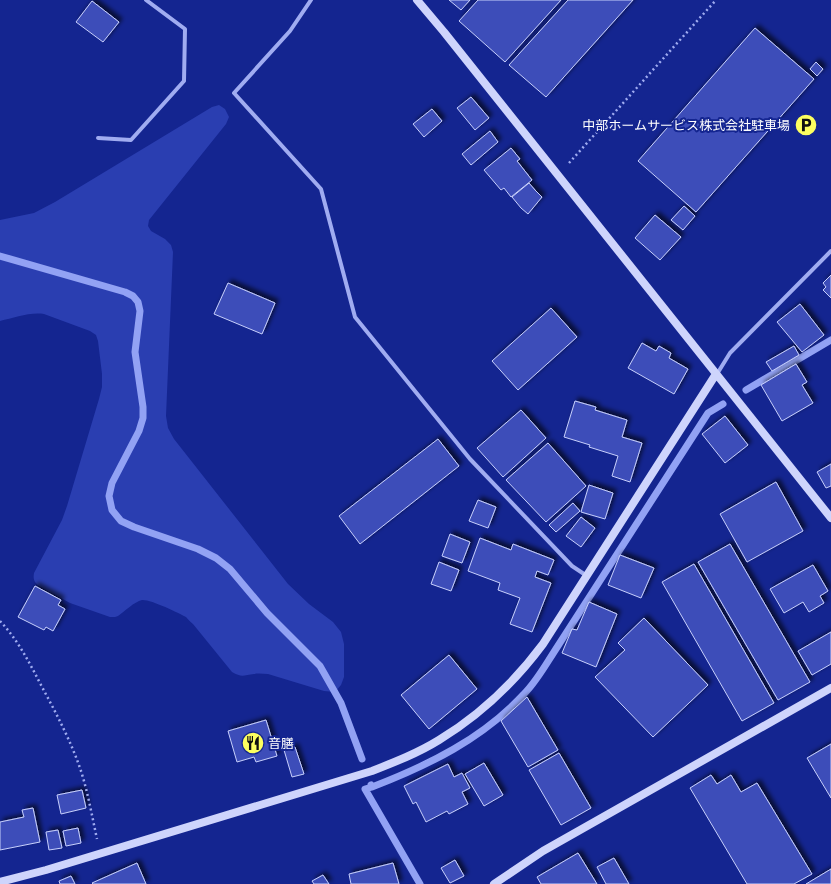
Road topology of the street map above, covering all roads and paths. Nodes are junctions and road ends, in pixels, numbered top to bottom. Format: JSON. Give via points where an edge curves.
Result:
{"nodes":[{"id":1,"x":146,"y":0,"type":"edge"},
{"id":2,"x":311,"y":0,"type":"edge"},
{"id":3,"x":417,"y":0,"type":"edge"},
{"id":4,"x":716,"y":0,"type":"edge"},
{"id":5,"x":98,"y":138,"type":"dead end"},
{"id":6,"x":557,"y":174,"type":"junction"},
{"id":7,"x":831,"y":251,"type":"edge"},
{"id":8,"x":716,"y":374,"type":"junction"},
{"id":9,"x":831,"y":518,"type":"edge"},
{"id":10,"x":587,"y":576,"type":"junction"},
{"id":11,"x":0,"y":621,"type":"edge"},
{"id":12,"x":831,"y":688,"type":"edge"},
{"id":13,"x":101,"y":853,"type":"junction"},
{"id":14,"x":0,"y":882,"type":"edge"},
{"id":15,"x":494,"y":884,"type":"edge"}],
"edges":[{"from":1,"to":5,"type":"street","via":[[185,29],[184,81],[132,140]]},
{"from":2,"to":10,"type":"street","via":[[290,31],[234,93],[321,189],[355,317],[470,459],[572,566]]},
{"from":3,"to":6,"type":"street"},
{"from":4,"to":6,"type":"path","via":[[568,165]]},
{"from":6,"to":8,"type":"street"},
{"from":7,"to":8,"type":"street","via":[[730,353]]},
{"from":8,"to":9,"type":"street"},
{"from":8,"to":10,"type":"street"},
{"from":10,"to":13,"type":"street","via":[[543,644],[513,681],[477,714],[438,741],[372,770]]},
{"from":11,"to":13,"type":"path","via":[[19,644],[64,729],[81,771]]},
{"from":12,"to":15,"type":"street","via":[[543,851]]},
{"from":13,"to":14,"type":"street"}]}
